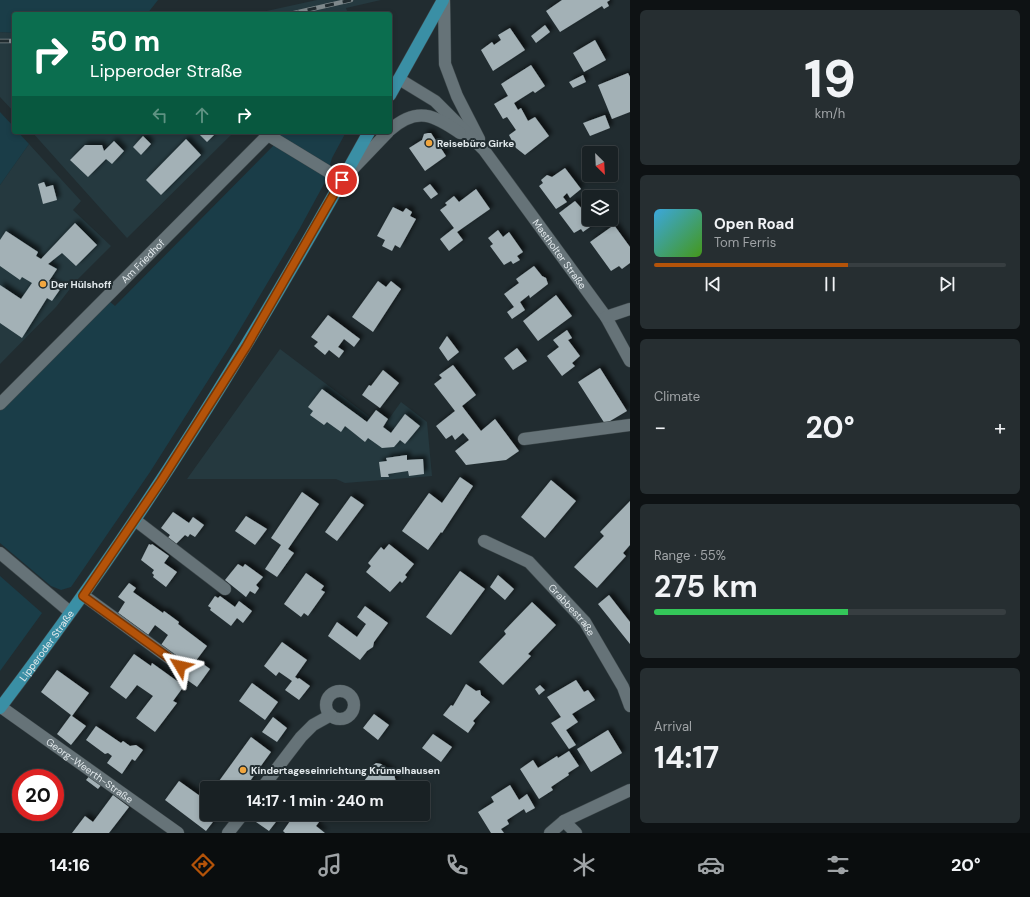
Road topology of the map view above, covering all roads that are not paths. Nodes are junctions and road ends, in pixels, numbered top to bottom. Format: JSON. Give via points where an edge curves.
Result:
{"nodes":[{"id":1,"x":444,"y":0,"type":"edge"},
{"id":2,"x":399,"y":78,"type":"junction"},
{"id":3,"x":392,"y":91,"type":"edge"},
{"id":4,"x":392,"y":129,"type":"edge"},
{"id":5,"x":368,"y":134,"type":"edge"},
{"id":6,"x":386,"y":134,"type":"edge"},
{"id":7,"x":484,"y":150,"type":"junction"},
{"id":8,"x":342,"y":180,"type":"junction"},
{"id":9,"x":630,"y":309,"type":"edge"},
{"id":10,"x":606,"y":317,"type":"junction"},
{"id":11,"x":630,"y":361,"type":"edge"},
{"id":12,"x":0,"y":404,"type":"edge"},
{"id":13,"x":630,"y":425,"type":"edge"},
{"id":14,"x":524,"y":438,"type":"dead end"},
{"id":15,"x":135,"y":520,"type":"junction"},
{"id":16,"x":484,"y":541,"type":"dead end"},
{"id":17,"x":0,"y":553,"type":"edge"},
{"id":18,"x":225,"y":589,"type":"dead end"},
{"id":19,"x":83,"y":596,"type":"junction"},
{"id":20,"x":70,"y":612,"type":"junction"},
{"id":21,"x":180,"y":666,"type":"dead end"},
{"id":22,"x":630,"y":706,"type":"edge"},
{"id":23,"x":1,"y":707,"type":"edge"},
{"id":24,"x":331,"y":715,"type":"dead end"},
{"id":25,"x":267,"y":781,"type":"edge"},
{"id":26,"x":630,"y":790,"type":"edge"},
{"id":27,"x":237,"y":821,"type":"edge"},
{"id":28,"x":564,"y":821,"type":"junction"},
{"id":29,"x":178,"y":833,"type":"edge"},
{"id":30,"x":228,"y":833,"type":"edge"},
{"id":31,"x":550,"y":833,"type":"edge"},
{"id":32,"x":576,"y":833,"type":"edge"}],
"edges":[{"from":1,"to":2,"type":"main road"},
{"from":1,"to":7,"type":"street","name":"Mastholter Straße","via":[[445,64],[457,96]]},
{"from":2,"to":3,"type":"main road"},
{"from":2,"to":7,"type":"street","name":"Mastholter Straße","via":[[435,100]]},
{"from":4,"to":7,"type":"street","name":"Mastholter Straße","via":[[403,120],[421,115],[439,119]]},
{"from":5,"to":8,"type":"main road","name":"Lipperoder Straße"},
{"from":6,"to":8,"type":"street","name":"Mastholter Straße"},
{"from":7,"to":10,"type":"street","name":"Mastholter Straße"},
{"from":8,"to":12,"type":"street","name":"Am Friedhof","via":[[268,134]]},
{"from":8,"to":15,"type":"main road","name":"Lipperoder Straße","via":[[246,347]]},
{"from":9,"to":10,"type":"street"},
{"from":10,"to":11,"type":"street","name":"Mastholter Straße"},
{"from":13,"to":14,"type":"street"},
{"from":15,"to":18,"type":"street"},
{"from":15,"to":19,"type":"main road","name":"Lipperoder Straße"},
{"from":16,"to":22,"type":"street","name":"Grabbestraße","via":[[529,562],[585,622],[623,687]]},
{"from":17,"to":20,"type":"street"},
{"from":19,"to":20,"type":"main road","name":"Lipperoder Straße"},
{"from":19,"to":21,"type":"street"},
{"from":20,"to":23,"type":"main road","name":"Lipperoder Straße"},
{"from":23,"to":29,"type":"street","name":"Georg-Weerth-Straße"},
{"from":24,"to":25,"type":"street","via":[[313,725],[301,737]]},
{"from":26,"to":28,"type":"street"},
{"from":27,"to":30,"type":"street"},
{"from":28,"to":31,"type":"street"},
{"from":28,"to":32,"type":"street"}]}
